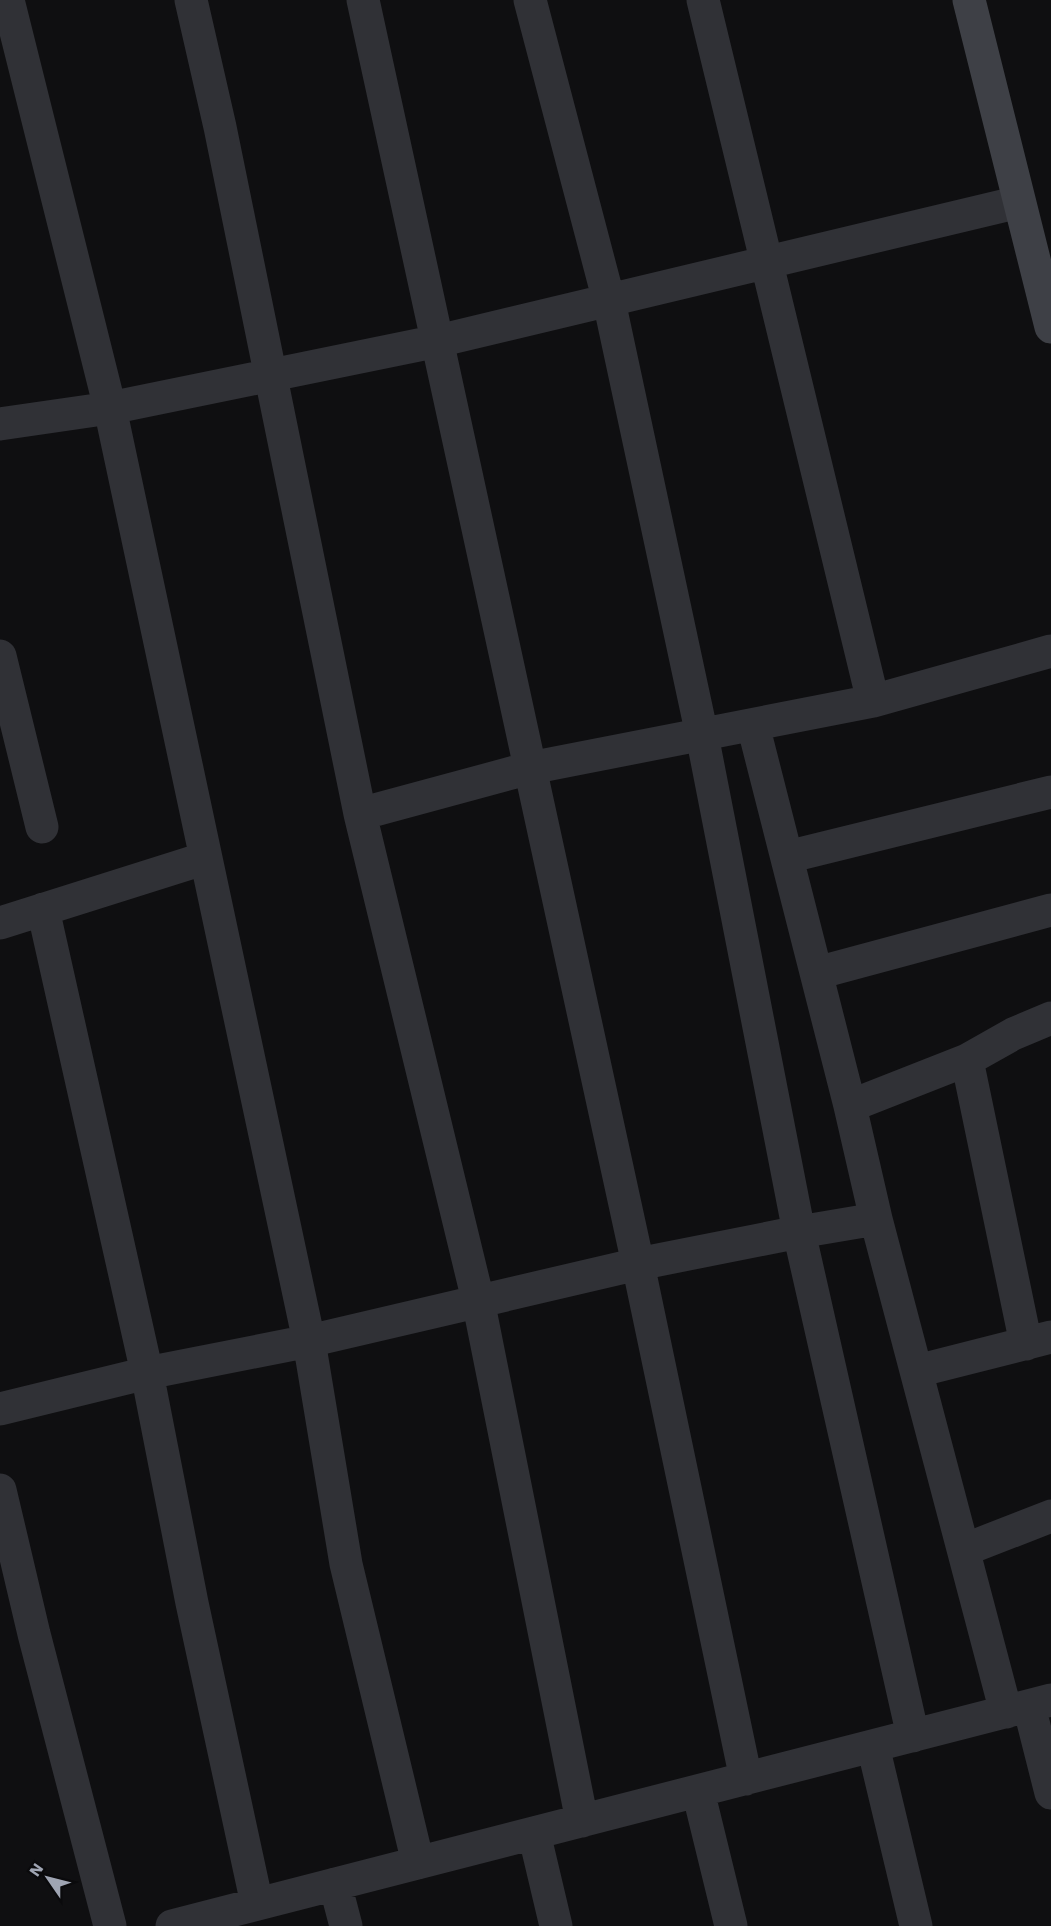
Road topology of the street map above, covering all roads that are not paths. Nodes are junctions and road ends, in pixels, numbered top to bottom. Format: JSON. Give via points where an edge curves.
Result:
{"nodes":[{"id":1,"x":8,"y":0,"type":"edge"},
{"id":2,"x":191,"y":0,"type":"edge"},
{"id":3,"x":363,"y":0,"type":"edge"},
{"id":4,"x":530,"y":0,"type":"edge"},
{"id":5,"x":703,"y":0,"type":"edge"},
{"id":6,"x":969,"y":0,"type":"edge"},
{"id":7,"x":1019,"y":202,"type":"junction"},
{"id":8,"x":766,"y":263,"type":"junction"},
{"id":9,"x":609,"y":301,"type":"junction"},
{"id":10,"x":1049,"y":310,"type":"edge"},
{"id":11,"x":438,"y":342,"type":"junction"},
{"id":12,"x":272,"y":375,"type":"junction"},
{"id":13,"x":110,"y":408,"type":"junction"},
{"id":14,"x":0,"y":424,"type":"edge"},
{"id":15,"x":1051,"y":651,"type":"edge"},
{"id":16,"x":0,"y":656,"type":"edge"},
{"id":17,"x":873,"y":701,"type":"junction"},
{"id":18,"x":753,"y":725,"type":"junction"},
{"id":19,"x":702,"y":735,"type":"junction"},
{"id":20,"x":530,"y":768,"type":"junction"},
{"id":21,"x":1051,"y":792,"type":"edge"},
{"id":22,"x":360,"y":814,"type":"junction"},
{"id":23,"x":42,"y":827,"type":"dead end"},
{"id":24,"x":788,"y":857,"type":"junction"},
{"id":25,"x":206,"y":858,"type":"junction"},
{"id":26,"x":43,"y":909,"type":"junction"},
{"id":27,"x":1051,"y":910,"type":"edge"},
{"id":28,"x":0,"y":923,"type":"edge"},
{"id":29,"x":817,"y":973,"type":"junction"},
{"id":30,"x":1051,"y":1017,"type":"edge"},
{"id":31,"x":967,"y":1060,"type":"junction"},
{"id":32,"x":850,"y":1106,"type":"junction"},
{"id":33,"x":876,"y":1219,"type":"junction"},
{"id":34,"x":799,"y":1232,"type":"junction"},
{"id":35,"x":639,"y":1264,"type":"junction"},
{"id":36,"x":478,"y":1300,"type":"junction"},
{"id":37,"x":1038,"y":1340,"type":"edge"},
{"id":38,"x":309,"y":1341,"type":"junction"},
{"id":39,"x":917,"y":1371,"type":"junction"},
{"id":40,"x":147,"y":1373,"type":"junction"},
{"id":41,"x":0,"y":1409,"type":"edge"},
{"id":42,"x":0,"y":1490,"type":"edge"},
{"id":43,"x":1051,"y":1516,"type":"edge"},
{"id":44,"x":964,"y":1550,"type":"junction"},
{"id":45,"x":1029,"y":1706,"type":"edge"},
{"id":46,"x":914,"y":1736,"type":"junction"},
{"id":47,"x":873,"y":1746,"type":"junction"},
{"id":48,"x":746,"y":1779,"type":"junction"},
{"id":49,"x":698,"y":1791,"type":"junction"},
{"id":50,"x":1051,"y":1793,"type":"edge"},
{"id":51,"x":582,"y":1821,"type":"junction"},
{"id":52,"x":534,"y":1833,"type":"junction"},
{"id":53,"x":418,"y":1863,"type":"junction"},
{"id":54,"x":336,"y":1884,"type":"junction"},
{"id":55,"x":256,"y":1905,"type":"junction"},
{"id":56,"x":110,"y":1926,"type":"edge"},
{"id":57,"x":172,"y":1926,"type":"edge"},
{"id":58,"x":346,"y":1926,"type":"edge"},
{"id":59,"x":556,"y":1926,"type":"edge"},
{"id":60,"x":731,"y":1926,"type":"edge"},
{"id":61,"x":916,"y":1926,"type":"edge"}],
"edges":[{"from":1,"to":13,"type":"street"},
{"from":2,"to":12,"type":"street"},
{"from":3,"to":11,"type":"street"},
{"from":4,"to":9,"type":"street"},
{"from":5,"to":8,"type":"street"},
{"from":6,"to":7,"type":"street"},
{"from":7,"to":8,"type":"street"},
{"from":7,"to":10,"type":"street"},
{"from":8,"to":9,"type":"street"},
{"from":8,"to":17,"type":"street"},
{"from":9,"to":11,"type":"street"},
{"from":9,"to":19,"type":"street"},
{"from":11,"to":12,"type":"street"},
{"from":11,"to":20,"type":"street"},
{"from":12,"to":13,"type":"street"},
{"from":12,"to":22,"type":"street"},
{"from":13,"to":14,"type":"street"},
{"from":13,"to":25,"type":"street"},
{"from":15,"to":17,"type":"street"},
{"from":16,"to":23,"type":"street"},
{"from":17,"to":18,"type":"street"},
{"from":18,"to":19,"type":"street"},
{"from":18,"to":24,"type":"street"},
{"from":19,"to":20,"type":"street"},
{"from":19,"to":34,"type":"street"},
{"from":20,"to":22,"type":"street"},
{"from":20,"to":35,"type":"street"},
{"from":21,"to":24,"type":"street"},
{"from":22,"to":36,"type":"street"},
{"from":24,"to":29,"type":"street"},
{"from":25,"to":26,"type":"street"},
{"from":25,"to":38,"type":"street"},
{"from":26,"to":28,"type":"street"},
{"from":26,"to":40,"type":"street"},
{"from":27,"to":29,"type":"street"},
{"from":29,"to":32,"type":"street"},
{"from":30,"to":31,"type":"street"},
{"from":31,"to":32,"type":"street"},
{"from":31,"to":37,"type":"street"},
{"from":32,"to":33,"type":"street"},
{"from":33,"to":34,"type":"street"},
{"from":33,"to":39,"type":"street"},
{"from":34,"to":35,"type":"street"},
{"from":34,"to":46,"type":"street"},
{"from":35,"to":36,"type":"street"},
{"from":35,"to":48,"type":"street"},
{"from":36,"to":38,"type":"street"},
{"from":36,"to":51,"type":"street"},
{"from":37,"to":39,"type":"street"},
{"from":38,"to":40,"type":"street"},
{"from":38,"to":53,"type":"street","via":[[346,1564]]},
{"from":39,"to":44,"type":"street"},
{"from":40,"to":41,"type":"street"},
{"from":40,"to":55,"type":"street"},
{"from":42,"to":56,"type":"street"},
{"from":43,"to":44,"type":"street"},
{"from":44,"to":45,"type":"street"},
{"from":45,"to":46,"type":"street"},
{"from":45,"to":50,"type":"street"},
{"from":46,"to":47,"type":"street"},
{"from":47,"to":48,"type":"street"},
{"from":47,"to":61,"type":"street"},
{"from":48,"to":49,"type":"street"},
{"from":49,"to":51,"type":"street"},
{"from":49,"to":60,"type":"street"},
{"from":51,"to":52,"type":"street"},
{"from":52,"to":53,"type":"street"},
{"from":52,"to":59,"type":"street"},
{"from":53,"to":54,"type":"street"},
{"from":54,"to":55,"type":"street"},
{"from":54,"to":58,"type":"street"},
{"from":55,"to":57,"type":"street"}]}
